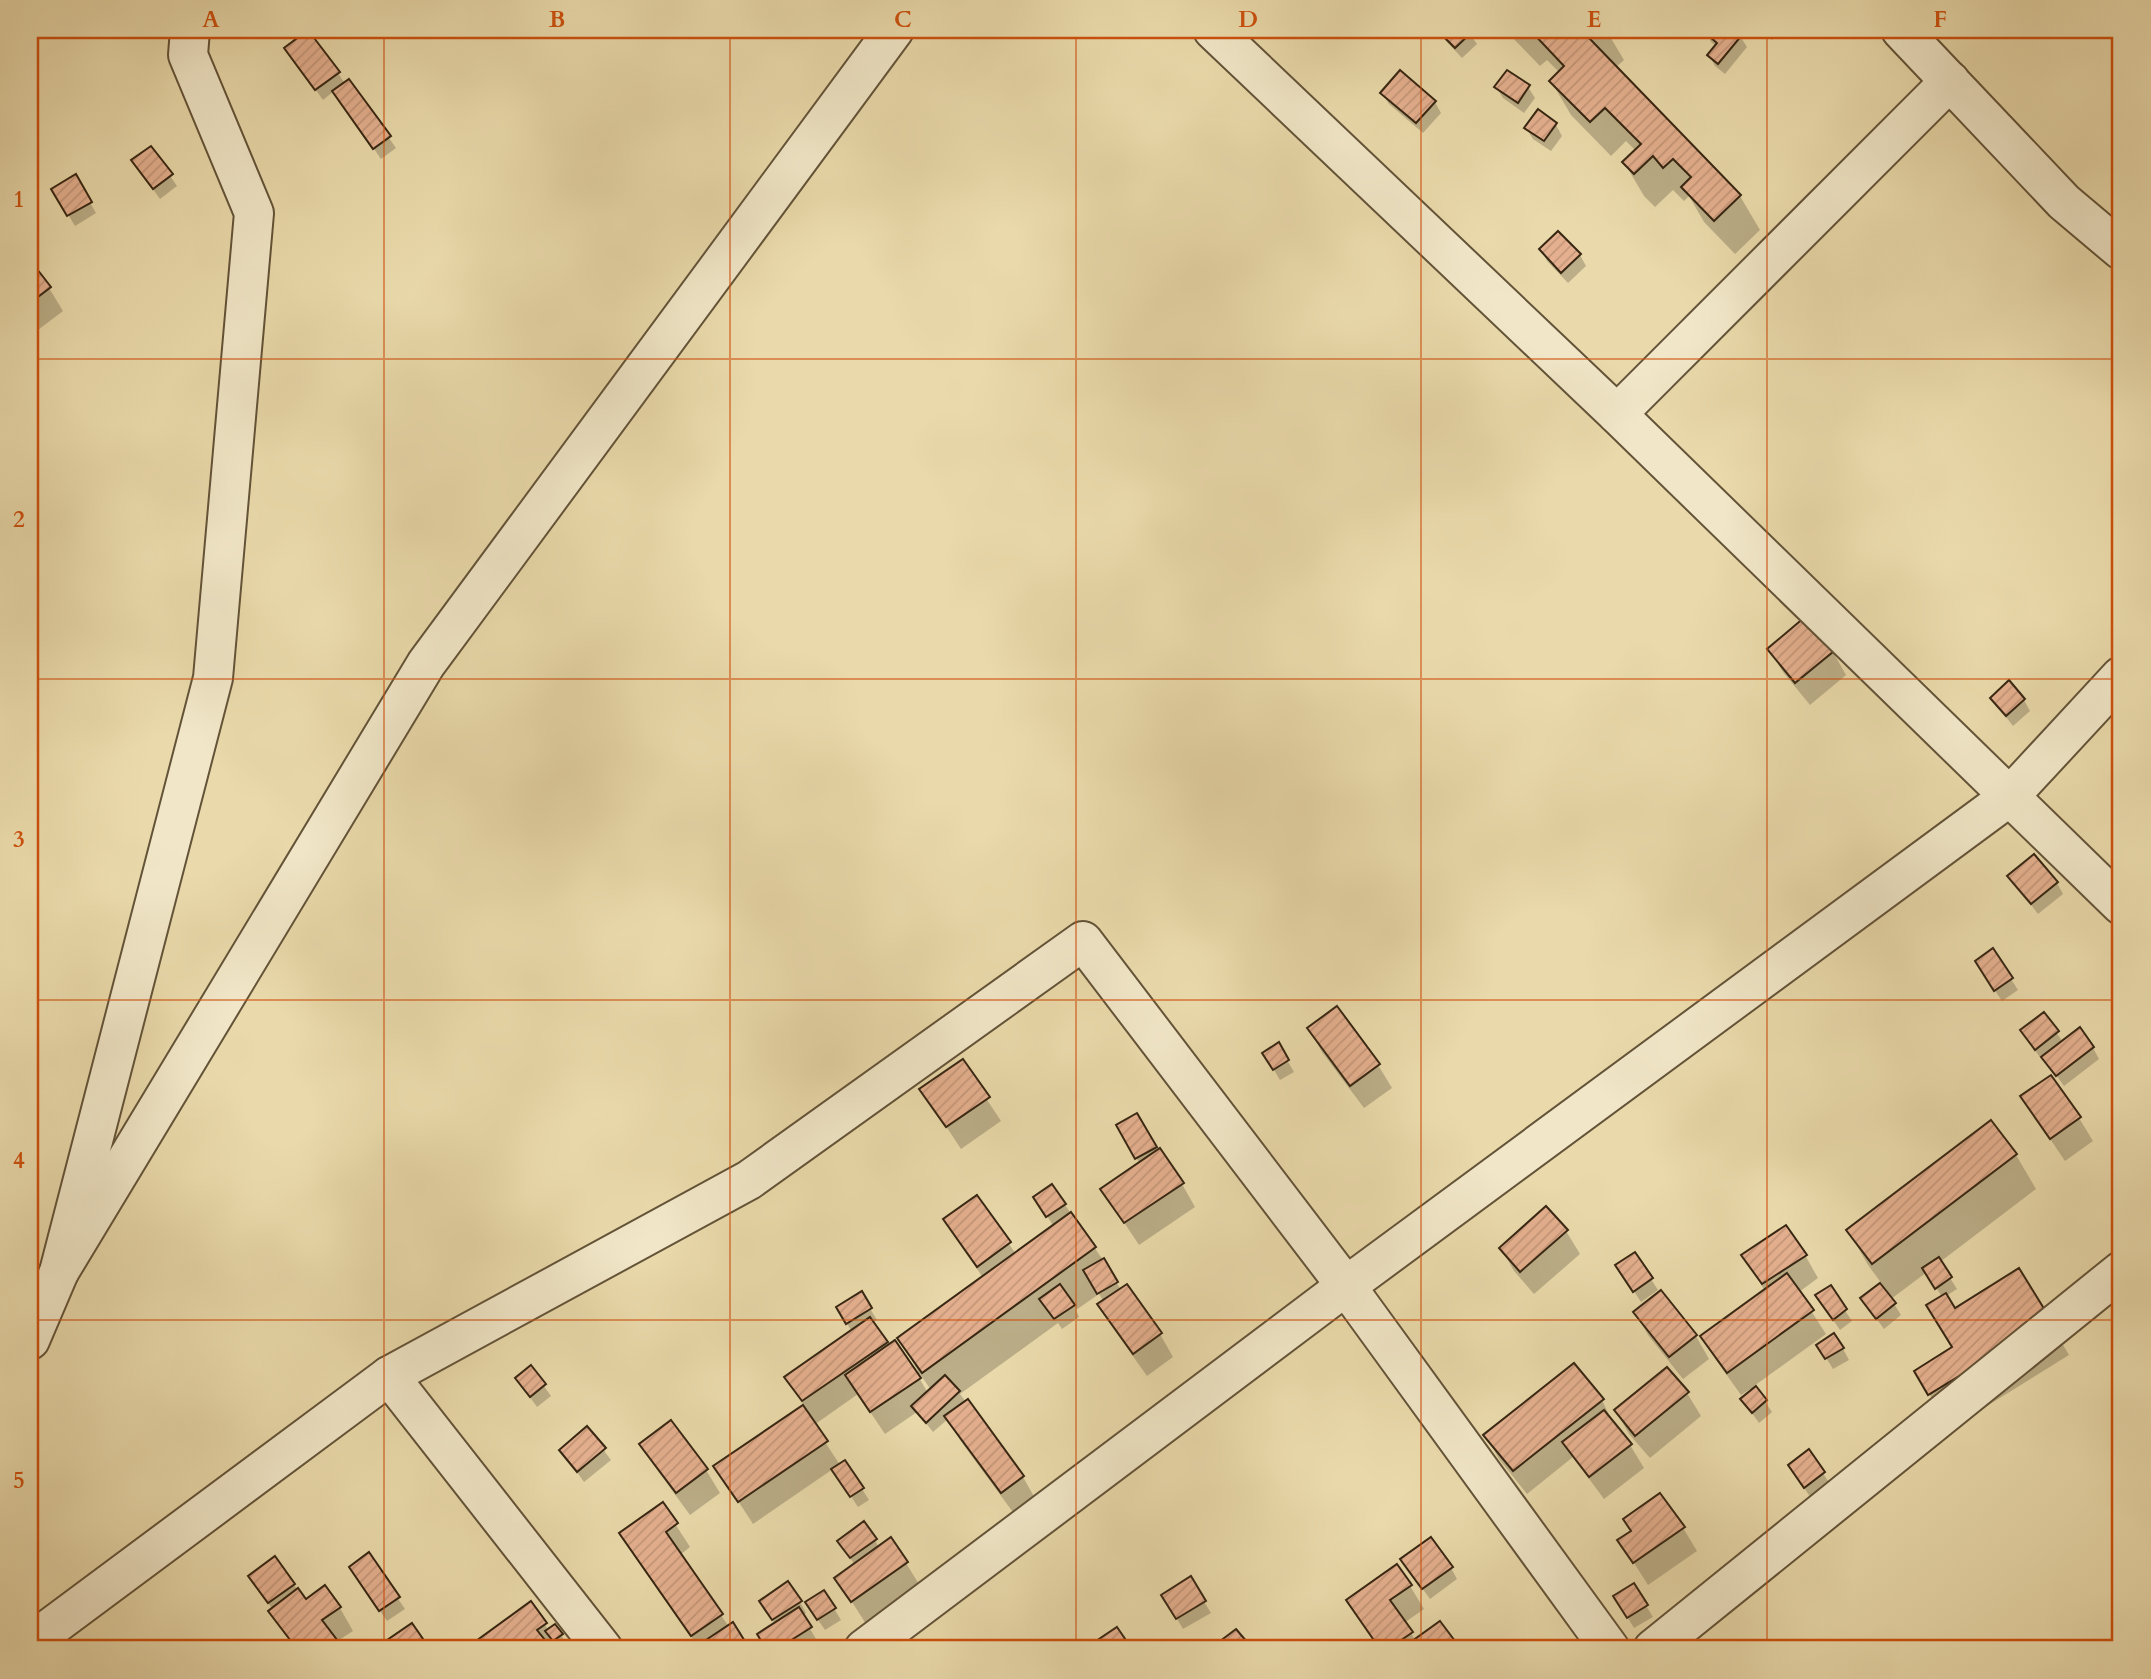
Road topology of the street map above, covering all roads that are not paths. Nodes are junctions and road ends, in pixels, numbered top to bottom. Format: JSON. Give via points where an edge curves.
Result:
{"nodes":[{"id":1,"x":190,"y":30,"type":"edge"},
{"id":2,"x":894,"y":30,"type":"edge"},
{"id":3,"x":1213,"y":30,"type":"edge"},
{"id":4,"x":1900,"y":30,"type":"edge"},
{"id":5,"x":1950,"y":81,"type":"junction"},
{"id":6,"x":2121,"y":250,"type":"edge"},
{"id":7,"x":1617,"y":414,"type":"junction"},
{"id":8,"x":2121,"y":676,"type":"edge"},
{"id":9,"x":2009,"y":797,"type":"junction"},
{"id":10,"x":2121,"y":905,"type":"edge"},
{"id":11,"x":2121,"y":1271,"type":"edge"},
{"id":12,"x":59,"y":1272,"type":"junction"},
{"id":13,"x":1346,"y":1286,"type":"junction"},
{"id":14,"x":30,"y":1340,"type":"edge"},
{"id":15,"x":389,"y":1376,"type":"junction"},
{"id":16,"x":30,"y":1643,"type":"edge"},
{"id":17,"x":603,"y":1649,"type":"edge"},
{"id":18,"x":864,"y":1649,"type":"edge"},
{"id":19,"x":1610,"y":1649,"type":"edge"},
{"id":20,"x":1653,"y":1649,"type":"edge"}],
"edges":[{"from":1,"to":12,"type":"street","via":[[188,55],[254,213],[213,678]]},
{"from":2,"to":12,"type":"street","via":[[426,664]]},
{"from":3,"to":7,"type":"street"},
{"from":4,"to":5,"type":"street"},
{"from":5,"to":6,"type":"street","via":[[2064,202]]},
{"from":5,"to":7,"type":"street"},
{"from":7,"to":9,"type":"street"},
{"from":8,"to":9,"type":"street"},
{"from":9,"to":10,"type":"street"},
{"from":9,"to":13,"type":"street"},
{"from":11,"to":20,"type":"street"},
{"from":12,"to":14,"type":"street"},
{"from":13,"to":15,"type":"street","via":[[1083,941],[749,1180]]},
{"from":13,"to":18,"type":"street"},
{"from":13,"to":19,"type":"street"},
{"from":15,"to":16,"type":"street"},
{"from":15,"to":17,"type":"street"}]}
